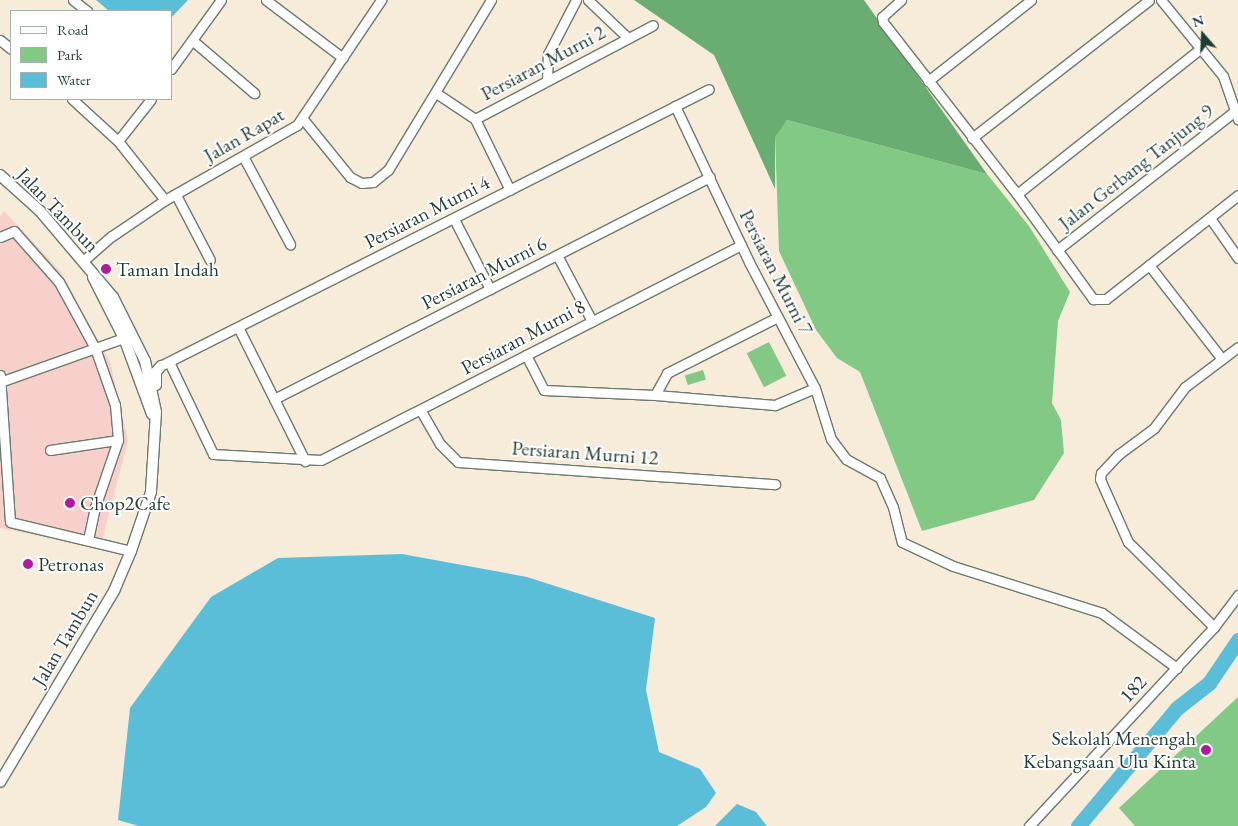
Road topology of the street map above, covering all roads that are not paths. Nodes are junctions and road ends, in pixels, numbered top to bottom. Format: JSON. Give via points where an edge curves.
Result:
{"nodes":[{"id":1,"x":73,"y":0,"type":"edge"},
{"id":2,"x":220,"y":0,"type":"edge"},
{"id":3,"x":266,"y":0,"type":"edge"},
{"id":4,"x":381,"y":0,"type":"edge"},
{"id":5,"x":491,"y":0,"type":"edge"},
{"id":6,"x":576,"y":0,"type":"edge"},
{"id":7,"x":588,"y":0,"type":"edge"},
{"id":8,"x":901,"y":0,"type":"edge"},
{"id":9,"x":1031,"y":0,"type":"edge"},
{"id":10,"x":1149,"y":0,"type":"edge"},
{"id":11,"x":1161,"y":0,"type":"edge"},
{"id":12,"x":86,"y":10,"type":"edge"},
{"id":13,"x":653,"y":25,"type":"dead end"},
{"id":14,"x":627,"y":37,"type":"junction"},
{"id":15,"x":0,"y":40,"type":"edge"},
{"id":16,"x":192,"y":40,"type":"junction"},
{"id":17,"x":10,"y":48,"type":"edge"},
{"id":18,"x":1200,"y":49,"type":"junction"},
{"id":19,"x":343,"y":58,"type":"junction"},
{"id":20,"x":172,"y":68,"type":"edge"},
{"id":21,"x":547,"y":80,"type":"junction"},
{"id":22,"x":928,"y":81,"type":"junction"},
{"id":23,"x":709,"y":90,"type":"dead end"},
{"id":24,"x":254,"y":92,"type":"dead end"},
{"id":25,"x":436,"y":92,"type":"junction"},
{"id":26,"x":73,"y":100,"type":"edge"},
{"id":27,"x":150,"y":100,"type":"edge"},
{"id":28,"x":675,"y":106,"type":"junction"},
{"id":29,"x":1237,"y":115,"type":"edge"},
{"id":30,"x":303,"y":119,"type":"junction"},
{"id":31,"x":475,"y":119,"type":"junction"},
{"id":32,"x":972,"y":138,"type":"junction"},
{"id":33,"x":118,"y":141,"type":"junction"},
{"id":34,"x":244,"y":158,"type":"junction"},
{"id":35,"x":0,"y":175,"type":"edge"},
{"id":36,"x":710,"y":177,"type":"junction"},
{"id":37,"x":510,"y":190,"type":"junction"},
{"id":38,"x":176,"y":194,"type":"junction"},
{"id":39,"x":1017,"y":194,"type":"junction"},
{"id":40,"x":1238,"y":195,"type":"edge"},
{"id":41,"x":165,"y":200,"type":"junction"},
{"id":42,"x":1210,"y":218,"type":"junction"},
{"id":43,"x":454,"y":219,"type":"junction"},
{"id":44,"x":0,"y":237,"type":"edge"},
{"id":45,"x":290,"y":244,"type":"dead end"},
{"id":46,"x":741,"y":245,"type":"junction"},
{"id":47,"x":1057,"y":250,"type":"junction"},
{"id":48,"x":557,"y":255,"type":"junction"},
{"id":49,"x":1238,"y":258,"type":"edge"},
{"id":50,"x":210,"y":260,"type":"dead end"},
{"id":51,"x":87,"y":264,"type":"junction"},
{"id":52,"x":1149,"y":265,"type":"junction"},
{"id":53,"x":490,"y":289,"type":"junction"},
{"id":54,"x":778,"y":317,"type":"junction"},
{"id":55,"x":592,"y":321,"type":"junction"},
{"id":56,"x":238,"y":327,"type":"junction"},
{"id":57,"x":132,"y":338,"type":"junction"},
{"id":58,"x":1238,"y":347,"type":"edge"},
{"id":59,"x":95,"y":348,"type":"junction"},
{"id":60,"x":526,"y":355,"type":"junction"},
{"id":61,"x":1222,"y":359,"type":"junction"},
{"id":62,"x":165,"y":364,"type":"junction"},
{"id":63,"x":1,"y":380,"type":"edge"},
{"id":64,"x":815,"y":388,"type":"junction"},
{"id":65,"x":655,"y":395,"type":"junction"},
{"id":66,"x":274,"y":399,"type":"junction"},
{"id":67,"x":421,"y":411,"type":"junction"},
{"id":68,"x":155,"y":413,"type":"junction"},
{"id":69,"x":118,"y":440,"type":"junction"},
{"id":70,"x":50,"y":450,"type":"dead end"},
{"id":71,"x":305,"y":461,"type":"junction"},
{"id":72,"x":775,"y":484,"type":"dead end"},
{"id":73,"x":88,"y":539,"type":"junction"},
{"id":74,"x":131,"y":551,"type":"junction"},
{"id":75,"x":1237,"y":599,"type":"edge"},
{"id":76,"x":1214,"y":627,"type":"junction"},
{"id":77,"x":1177,"y":668,"type":"junction"},
{"id":78,"x":0,"y":782,"type":"edge"},
{"id":79,"x":1029,"y":826,"type":"edge"}],
"edges":[{"from":1,"to":12,"type":"street"},
{"from":2,"to":16,"type":"street"},
{"from":3,"to":19,"type":"street"},
{"from":4,"to":19,"type":"street","name":"Jalan Rapat"},
{"from":5,"to":25,"type":"street"},
{"from":6,"to":21,"type":"street","via":[[548,54]]},
{"from":7,"to":14,"type":"street"},
{"from":8,"to":22,"type":"street","via":[[882,17],[883,22]]},
{"from":9,"to":22,"type":"street"},
{"from":10,"to":32,"type":"street"},
{"from":11,"to":18,"type":"street"},
{"from":13,"to":14,"type":"street","name":"Persiaran Murni 2"},
{"from":14,"to":21,"type":"street","name":"Persiaran Murni 2"},
{"from":15,"to":17,"type":"street"},
{"from":16,"to":20,"type":"street"},
{"from":16,"to":24,"type":"street"},
{"from":18,"to":29,"type":"street","via":[[1223,76]]},
{"from":18,"to":39,"type":"street"},
{"from":19,"to":30,"type":"street","name":"Jalan Rapat"},
{"from":21,"to":31,"type":"street","name":"Persiaran Murni 2"},
{"from":22,"to":32,"type":"street"},
{"from":23,"to":28,"type":"street","name":"Persiaran Murni 4"},
{"from":25,"to":30,"type":"street","via":[[388,170],[373,182],[362,183],[350,177]]},
{"from":25,"to":31,"type":"street"},
{"from":26,"to":33,"type":"street"},
{"from":27,"to":33,"type":"street"},
{"from":28,"to":36,"type":"street","name":"Persiaran Murni 7"},
{"from":28,"to":37,"type":"street","name":"Persiaran Murni 4"},
{"from":29,"to":47,"type":"street","name":"Jalan Gerbang Tanjung 9"},
{"from":30,"to":34,"type":"street","name":"Jalan Rapat","via":[[286,134]]},
{"from":31,"to":37,"type":"street"},
{"from":32,"to":39,"type":"street"},
{"from":33,"to":41,"type":"street"},
{"from":34,"to":38,"type":"street","name":"Jalan Rapat"},
{"from":34,"to":45,"type":"street"},
{"from":35,"to":51,"type":"main road","name":"Jalan Tambun","via":[[40,211]]},
{"from":36,"to":46,"type":"street","name":"Persiaran Murni 7"},
{"from":36,"to":48,"type":"street","name":"Persiaran Murni 6"},
{"from":37,"to":43,"type":"street","name":"Persiaran Murni 4"},
{"from":38,"to":41,"type":"street","name":"Jalan Rapat"},
{"from":38,"to":50,"type":"street"},
{"from":39,"to":47,"type":"street"},
{"from":40,"to":42,"type":"street"},
{"from":41,"to":51,"type":"street","name":"Jalan Rapat","via":[[112,236]]},
{"from":42,"to":49,"type":"street"},
{"from":42,"to":52,"type":"street"},
{"from":43,"to":53,"type":"street"},
{"from":43,"to":56,"type":"street","name":"Persiaran Murni 4"},
{"from":44,"to":59,"type":"street","via":[[14,231],[33,251],[59,282]]},
{"from":46,"to":54,"type":"street","name":"Persiaran Murni 7"},
{"from":46,"to":55,"type":"street","name":"Persiaran Murni 8"},
{"from":47,"to":52,"type":"street","via":[[1093,299],[1106,299]]},
{"from":48,"to":53,"type":"street","name":"Persiaran Murni 6"},
{"from":48,"to":55,"type":"street"},
{"from":51,"to":57,"type":"main road","name":"Jalan Tambun","via":[[113,297]]},
{"from":52,"to":61,"type":"street"},
{"from":53,"to":66,"type":"street","name":"Persiaran Murni 6"},
{"from":54,"to":64,"type":"street","name":"Persiaran Murni 7"},
{"from":54,"to":65,"type":"street","via":[[667,373]]},
{"from":55,"to":60,"type":"street","name":"Persiaran Murni 8"},
{"from":56,"to":62,"type":"street","name":"Persiaran Murni 4"},
{"from":56,"to":66,"type":"street"},
{"from":57,"to":59,"type":"street"},
{"from":57,"to":62,"type":"main road","via":[[152,364]]},
{"from":57,"to":68,"type":"main road","name":"Jalan Tambun","via":[[152,380]]},
{"from":58,"to":61,"type":"street"},
{"from":59,"to":63,"type":"street"},
{"from":59,"to":69,"type":"street","via":[[115,405]]},
{"from":60,"to":65,"type":"street","via":[[544,390]]},
{"from":60,"to":67,"type":"street","name":"Persiaran Murni 8"},
{"from":61,"to":76,"type":"street","via":[[1185,387],[1154,428],[1103,468],[1100,479],[1128,542]]},
{"from":62,"to":68,"type":"main road","via":[[156,374]]},
{"from":62,"to":71,"type":"street","via":[[213,454]]},
{"from":63,"to":73,"type":"street","via":[[8,518],[16,524]]},
{"from":64,"to":65,"type":"street","via":[[775,405]]},
{"from":64,"to":77,"type":"street","name":"Persiaran Murni 7","via":[[832,439],[842,455],[880,478],[893,507],[898,536],[909,548],[953,566],[1102,613]]},
{"from":66,"to":71,"type":"street"},
{"from":67,"to":71,"type":"street","name":"Persiaran Murni 8","via":[[321,460]]},
{"from":67,"to":72,"type":"street","name":"Persiaran Murni 12","via":[[440,444],[458,462]]},
{"from":68,"to":74,"type":"main road","name":"Jalan Tambun","via":[[151,492]]},
{"from":69,"to":70,"type":"street"},
{"from":69,"to":73,"type":"street","via":[[95,507]]},
{"from":73,"to":74,"type":"street"},
{"from":74,"to":78,"type":"main road","name":"Jalan Tambun","via":[[114,591]]},
{"from":75,"to":76,"type":"street","name":"182"},
{"from":76,"to":77,"type":"street","name":"182"},
{"from":77,"to":79,"type":"street","name":"182"}]}
